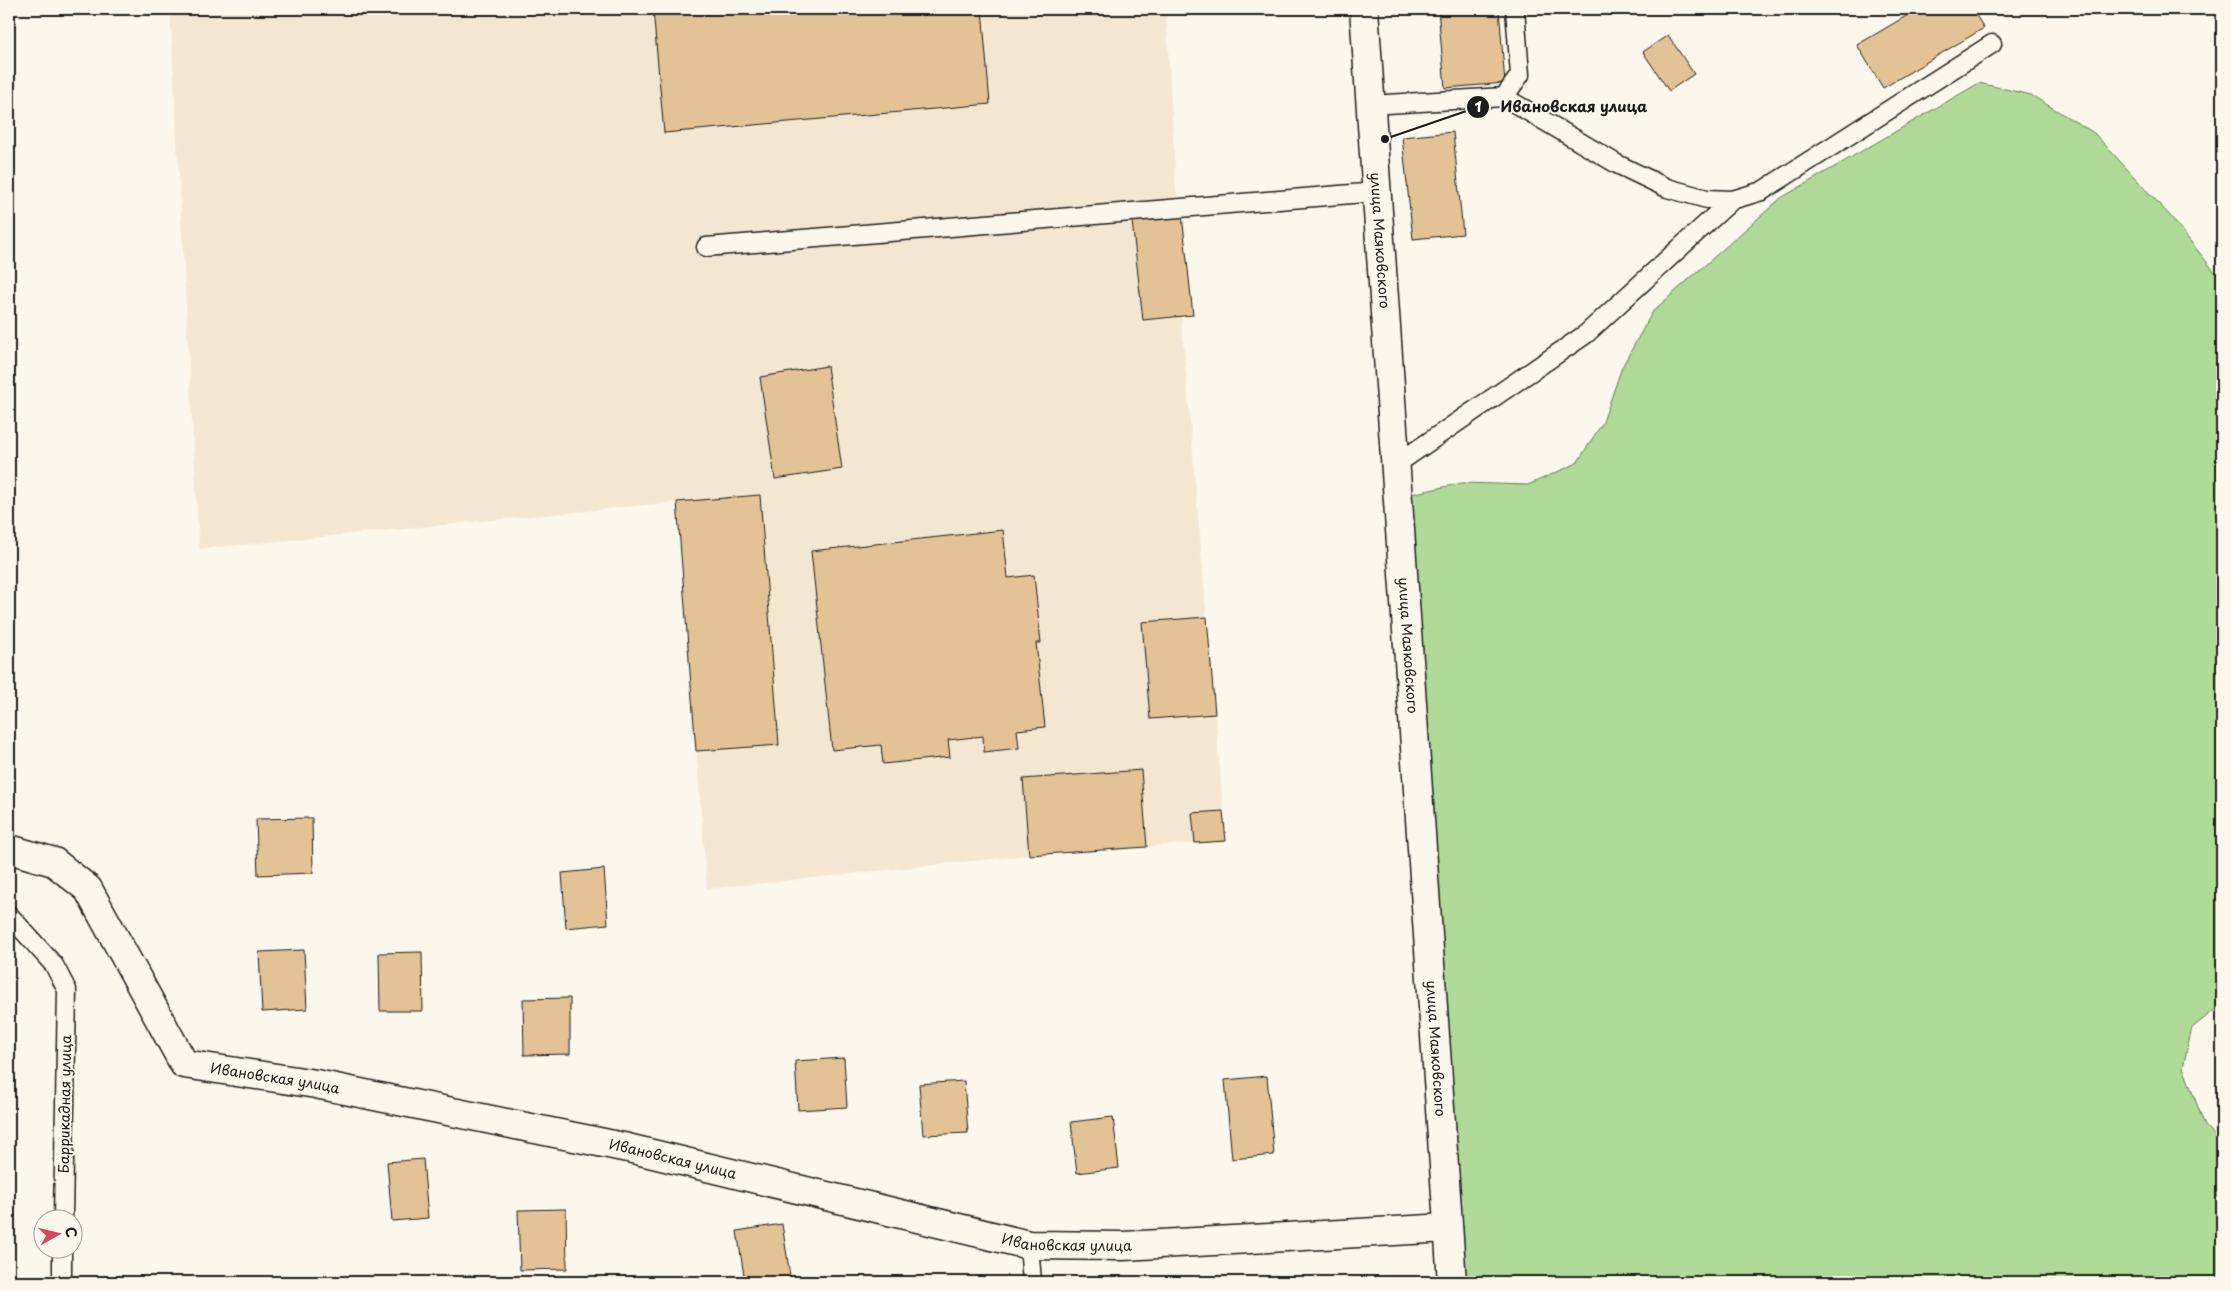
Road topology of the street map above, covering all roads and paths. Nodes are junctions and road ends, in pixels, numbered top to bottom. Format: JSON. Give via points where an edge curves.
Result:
{"nodes":[{"id":1,"x":1364,"y":9,"type":"edge"},
{"id":2,"x":1515,"y":9,"type":"edge"},
{"id":3,"x":1992,"y":44,"type":"dead end"},
{"id":4,"x":1504,"y":97,"type":"junction"},
{"id":5,"x":1370,"y":105,"type":"junction"},
{"id":6,"x":1376,"y":192,"type":"junction"},
{"id":7,"x":1732,"y":200,"type":"junction"},
{"id":8,"x":706,"y":247,"type":"dead end"},
{"id":9,"x":1395,"y":465,"type":"junction"},
{"id":10,"x":9,"y":849,"type":"edge"},
{"id":11,"x":9,"y":915,"type":"edge"},
{"id":12,"x":63,"y":1208,"type":"edge"},
{"id":13,"x":1448,"y":1228,"type":"junction"},
{"id":14,"x":1029,"y":1245,"type":"junction"},
{"id":15,"x":62,"y":1258,"type":"edge"},
{"id":16,"x":62,"y":1282,"type":"edge"},
{"id":17,"x":1032,"y":1282,"type":"edge"},
{"id":18,"x":1452,"y":1282,"type":"edge"}],
"edges":[{"from":1,"to":5,"type":"street","name":"улица Маяковского"},
{"from":2,"to":4,"type":"lane","via":[[1520,75]]},
{"from":3,"to":7,"type":"lane","via":[[1762,191]]},
{"from":4,"to":5,"type":"lane"},
{"from":4,"to":7,"type":"lane","via":[[1617,164],[1667,188],[1707,199]]},
{"from":5,"to":6,"type":"street","name":"улица Маяковского"},
{"from":6,"to":8,"type":"lane"},
{"from":6,"to":9,"type":"street","name":"улица Маяковского"},
{"from":7,"to":9,"type":"lane","via":[[1586,334]]},
{"from":9,"to":13,"type":"street","name":"улица Маяковского"},
{"from":10,"to":14,"type":"street","name":"Ивановская улица","via":[[54,862],[88,889],[184,1064],[316,1084],[628,1148]]},
{"from":11,"to":12,"type":"lane","name":"Баррикадная улица","via":[[54,965],[67,990]]},
{"from":13,"to":14,"type":"street","name":"Ивановская улица","via":[[1123,1246]]},
{"from":13,"to":18,"type":"street","name":"улица Маяковского"},
{"from":14,"to":17,"type":"lane"},
{"from":15,"to":16,"type":"lane"}]}
